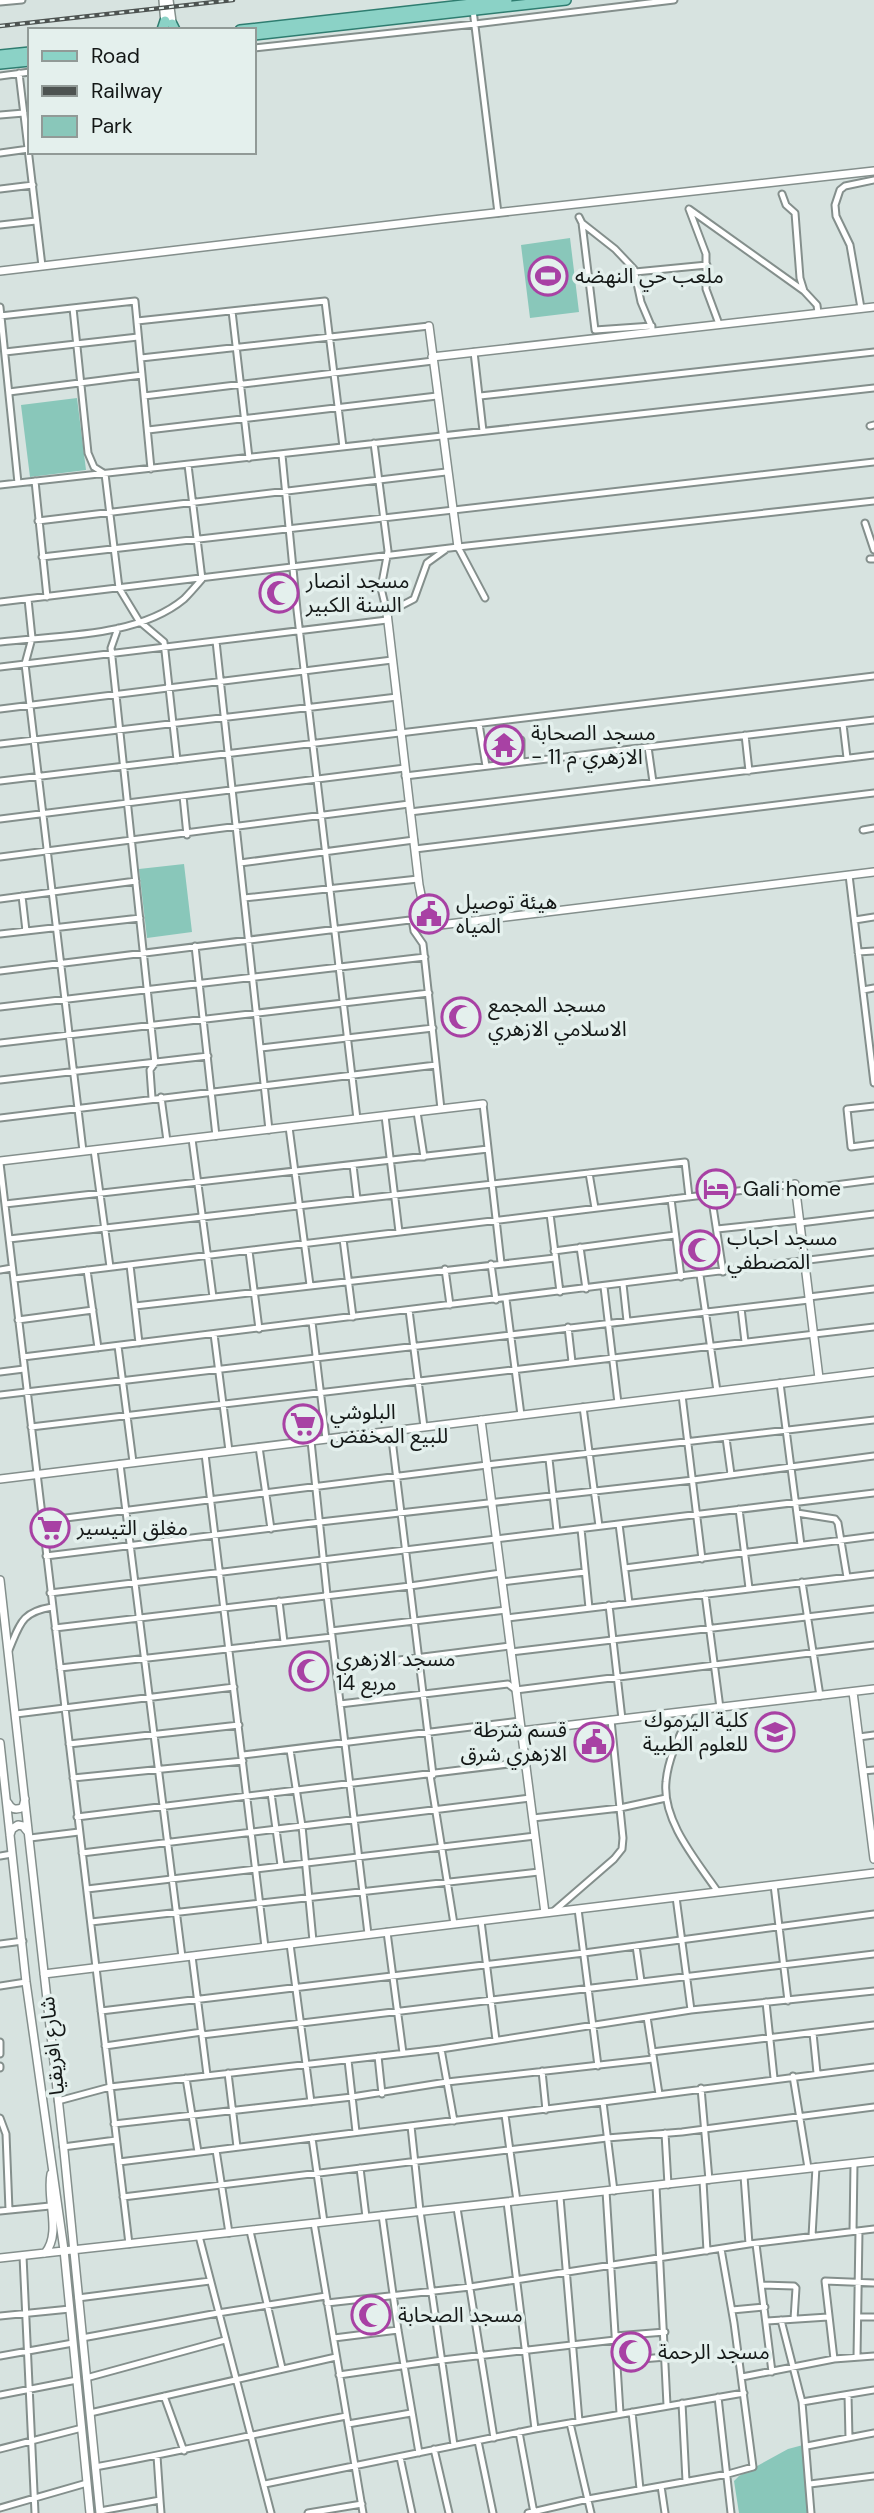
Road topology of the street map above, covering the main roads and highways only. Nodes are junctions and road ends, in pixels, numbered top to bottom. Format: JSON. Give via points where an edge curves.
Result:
{"nodes":[{"id":1,"x":507,"y":0,"type":"edge"},
{"id":2,"x":566,"y":0,"type":"edge"},
{"id":3,"x":256,"y":28,"type":"edge"},
{"id":4,"x":256,"y":36,"type":"edge"},
{"id":5,"x":28,"y":52,"type":"edge"},
{"id":6,"x":0,"y":55,"type":"edge"},
{"id":7,"x":28,"y":61,"type":"edge"},
{"id":8,"x":0,"y":64,"type":"edge"}],
"edges":[{"from":1,"to":3,"type":"main road"},
{"from":2,"to":4,"type":"main road"},
{"from":5,"to":6,"type":"main road"},
{"from":7,"to":8,"type":"main road"}]}
